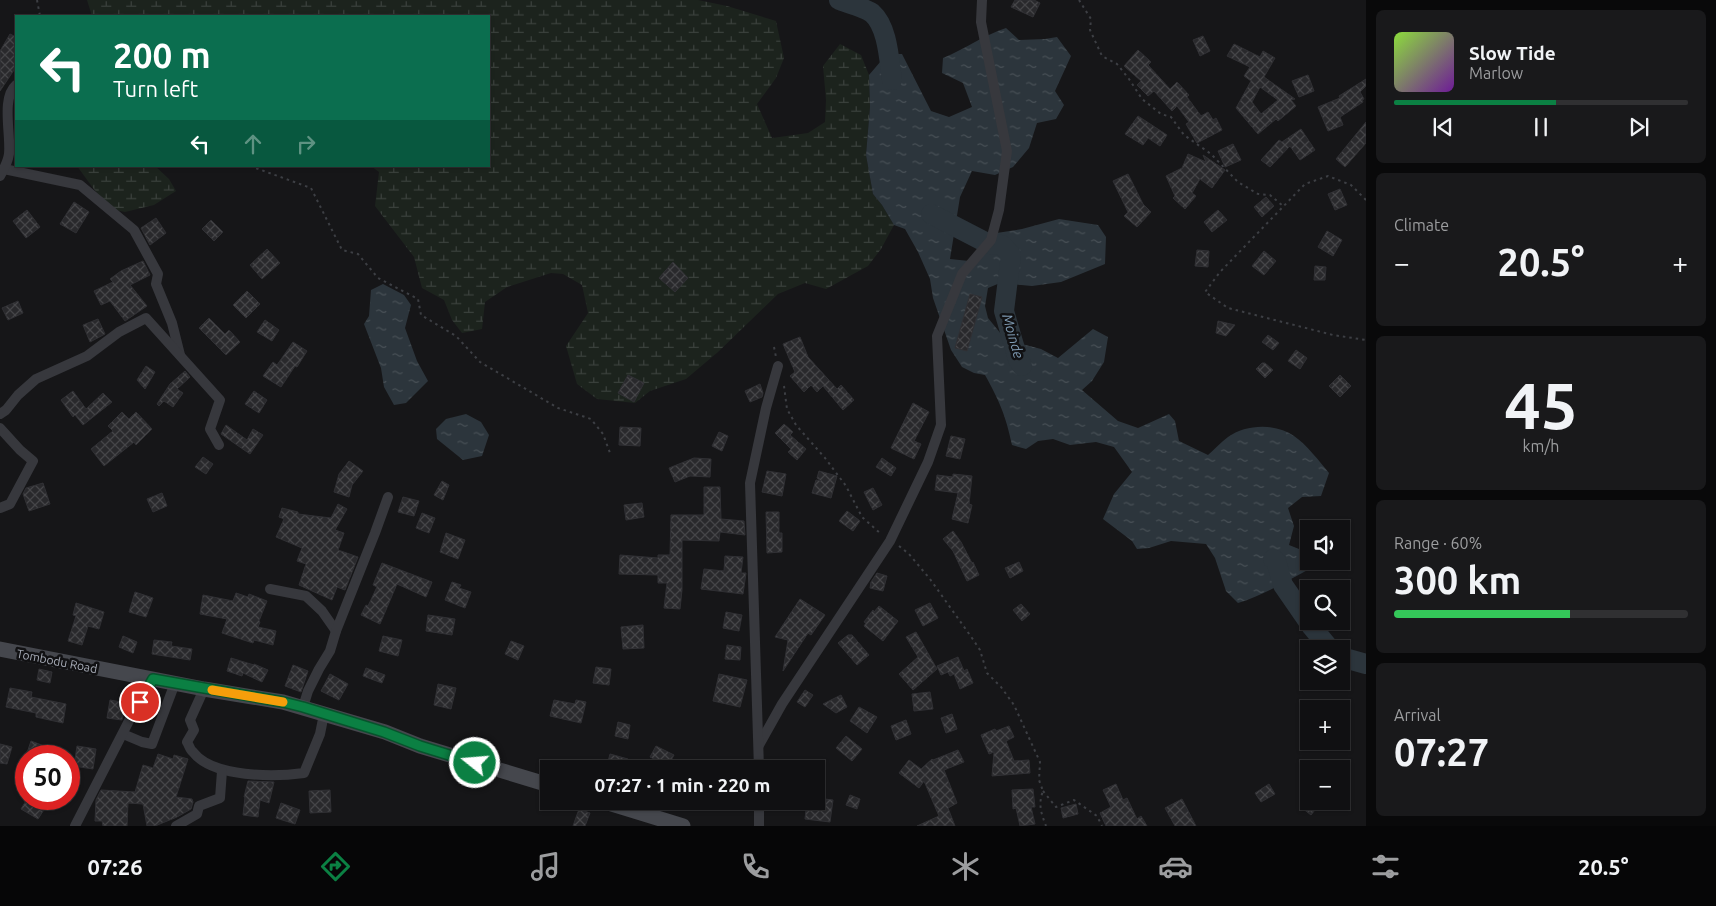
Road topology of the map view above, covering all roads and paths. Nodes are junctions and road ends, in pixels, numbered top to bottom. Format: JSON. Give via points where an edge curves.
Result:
{"nodes":[{"id":1,"x":37,"y":0,"type":"edge"},
{"id":2,"x":982,"y":0,"type":"edge"},
{"id":3,"x":1079,"y":0,"type":"edge"},
{"id":4,"x":40,"y":15,"type":"edge"},
{"id":5,"x":15,"y":86,"type":"edge"},
{"id":6,"x":253,"y":167,"type":"edge"},
{"id":7,"x":2,"y":172,"type":"edge"},
{"id":8,"x":1366,"y":200,"type":"edge"},
{"id":9,"x":1283,"y":206,"type":"junction"},
{"id":10,"x":1366,"y":340,"type":"edge"},
{"id":11,"x":774,"y":347,"type":"dead end"},
{"id":12,"x":180,"y":356,"type":"junction"},
{"id":13,"x":778,"y":366,"type":"junction"},
{"id":14,"x":0,"y":414,"type":"edge"},
{"id":15,"x":0,"y":428,"type":"edge"},
{"id":16,"x":219,"y":446,"type":"dead end"},
{"id":17,"x":610,"y":453,"type":"dead end"},
{"id":18,"x":388,"y":497,"type":"dead end"},
{"id":19,"x":0,"y":508,"type":"edge"},
{"id":20,"x":890,"y":542,"type":"junction"},
{"id":21,"x":270,"y":589,"type":"dead end"},
{"id":22,"x":336,"y":630,"type":"junction"},
{"id":23,"x":0,"y":649,"type":"edge"},
{"id":24,"x":153,"y":679,"type":"junction"},
{"id":25,"x":175,"y":683,"type":"junction"},
{"id":26,"x":204,"y":689,"type":"junction"},
{"id":27,"x":303,"y":707,"type":"junction"},
{"id":28,"x":324,"y":714,"type":"junction"},
{"id":29,"x":123,"y":734,"type":"junction"},
{"id":30,"x":759,"y":745,"type":"junction"},
{"id":31,"x":759,"y":760,"type":"edge"},
{"id":32,"x":222,"y":770,"type":"junction"},
{"id":33,"x":540,"y":782,"type":"edge"},
{"id":34,"x":1043,"y":790,"type":"junction"},
{"id":35,"x":631,"y":810,"type":"edge"},
{"id":36,"x":759,"y":810,"type":"edge"},
{"id":37,"x":75,"y":826,"type":"edge"},
{"id":38,"x":176,"y":826,"type":"edge"},
{"id":39,"x":683,"y":826,"type":"edge"},
{"id":40,"x":759,"y":826,"type":"edge"},
{"id":41,"x":1046,"y":826,"type":"edge"},
{"id":42,"x":1102,"y":826,"type":"edge"}],
"edges":[{"from":1,"to":4,"type":"path"},
{"from":2,"to":20,"type":"street","via":[[981,22],[1006,151],[999,210],[992,240],[962,274],[937,336],[941,426],[928,462]]},
{"from":3,"to":9,"type":"path","via":[[1091,19],[1090,30],[1102,56],[1117,64],[1142,99],[1161,114],[1171,117],[1184,135],[1211,154],[1238,182],[1258,194],[1270,196]]},
{"from":5,"to":7,"type":"street","via":[[7,107],[9,156]]},
{"from":6,"to":17,"type":"path","via":[[311,188],[342,250],[358,254],[378,278],[418,299],[422,315],[456,336],[480,362],[558,408],[591,419],[603,434]]},
{"from":7,"to":12,"type":"street","via":[[80,185],[134,230],[158,274],[156,284],[172,323]]},
{"from":8,"to":9,"type":"path","via":[[1351,185],[1328,176],[1305,184]]},
{"from":9,"to":10,"type":"path","via":[[1205,292],[1228,308],[1333,335]]},
{"from":11,"to":13,"type":"path"},
{"from":12,"to":14,"type":"street","via":[[146,318],[119,332],[87,356],[36,379]]},
{"from":12,"to":16,"type":"street","via":[[220,400],[210,429]]},
{"from":13,"to":20,"type":"path","via":[[787,409],[796,425],[846,486],[862,517]]},
{"from":13,"to":30,"type":"street","via":[[750,483]]},
{"from":15,"to":19,"type":"street","via":[[32,461],[10,504]]},
{"from":18,"to":22,"type":"street"},
{"from":20,"to":30,"type":"street","via":[[782,704]]},
{"from":20,"to":34,"type":"path","via":[[902,547],[918,564],[980,650],[986,673],[1014,706],[1040,762],[1039,780]]},
{"from":21,"to":22,"type":"street","via":[[306,596]]},
{"from":22,"to":27,"type":"street","via":[[330,652],[308,691]]},
{"from":23,"to":24,"type":"main road","name":"Tombodu Road"},
{"from":24,"to":25,"type":"main road","name":"Tombodu Road"},
{"from":24,"to":29,"type":"street"},
{"from":25,"to":26,"type":"main road","name":"Tombodu Road"},
{"from":25,"to":29,"type":"street","via":[[152,744]]},
{"from":26,"to":27,"type":"main road","name":"Tombodu Road"},
{"from":26,"to":32,"type":"street","via":[[190,720],[194,730],[187,742],[193,753],[204,762]]},
{"from":27,"to":28,"type":"main road","name":"Tombodu Road"},
{"from":28,"to":32,"type":"street","via":[[320,734],[304,774],[279,777]]},
{"from":28,"to":33,"type":"main road","name":"Tombodu Road"},
{"from":29,"to":37,"type":"street"},
{"from":30,"to":31,"type":"street"},
{"from":32,"to":38,"type":"street","via":[[220,798],[198,806],[197,814]]},
{"from":34,"to":41,"type":"path","via":[[1039,801]]},
{"from":34,"to":42,"type":"path","via":[[1056,807],[1074,800],[1097,816]]},
{"from":35,"to":39,"type":"main road"},
{"from":36,"to":40,"type":"street"}]}
